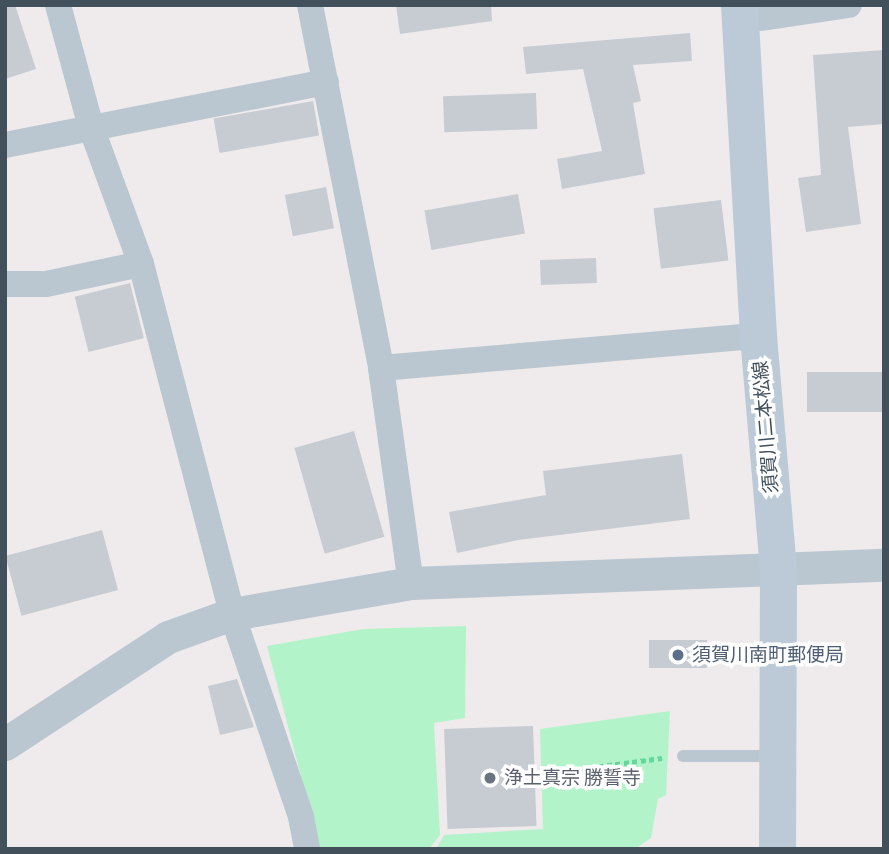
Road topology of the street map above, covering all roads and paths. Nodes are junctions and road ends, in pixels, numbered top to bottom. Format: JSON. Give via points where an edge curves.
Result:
{"nodes":[{"id":1,"x":58,"y":5,"type":"edge"},
{"id":2,"x":310,"y":5,"type":"edge"},
{"id":3,"x":849,"y":5,"type":"edge"},
{"id":4,"x":740,"y":13,"type":"edge"},
{"id":5,"x":327,"y":82,"type":"junction"},
{"id":6,"x":91,"y":127,"type":"junction"},
{"id":7,"x":5,"y":145,"type":"edge"},
{"id":8,"x":141,"y":264,"type":"junction"},
{"id":9,"x":5,"y":284,"type":"edge"},
{"id":10,"x":758,"y":337,"type":"junction"},
{"id":11,"x":381,"y":368,"type":"junction"},
{"id":12,"x":884,"y":565,"type":"edge"},
{"id":13,"x":778,"y":570,"type":"junction"},
{"id":14,"x":411,"y":583,"type":"junction"},
{"id":15,"x":232,"y":614,"type":"junction"},
{"id":16,"x":5,"y":744,"type":"edge"},
{"id":17,"x":683,"y":755,"type":"joint"},
{"id":18,"x":780,"y":757,"type":"junction"},
{"id":19,"x":548,"y":773,"type":"dead end"},
{"id":20,"x":307,"y":849,"type":"edge"},
{"id":21,"x":777,"y":849,"type":"edge"}],
"edges":[{"from":1,"to":6,"type":"street"},
{"from":2,"to":5,"type":"street"},
{"from":3,"to":4,"type":"street"},
{"from":4,"to":10,"type":"main road","name":"須賀川二本松線"},
{"from":5,"to":6,"type":"street"},
{"from":5,"to":11,"type":"street"},
{"from":6,"to":7,"type":"street"},
{"from":6,"to":8,"type":"street"},
{"from":8,"to":9,"type":"street","via":[[46,284]]},
{"from":8,"to":15,"type":"street"},
{"from":10,"to":11,"type":"street"},
{"from":10,"to":13,"type":"main road","name":"須賀川二本松線"},
{"from":11,"to":14,"type":"street"},
{"from":12,"to":13,"type":"street"},
{"from":13,"to":14,"type":"street"},
{"from":13,"to":18,"type":"main road","name":"須賀川二本松線"},
{"from":14,"to":15,"type":"street"},
{"from":15,"to":16,"type":"street","via":[[168,637]]},
{"from":15,"to":20,"type":"street","via":[[301,817]]},
{"from":17,"to":18,"type":"lane"},
{"from":17,"to":19,"type":"path"},
{"from":18,"to":21,"type":"main road","name":"須賀川二本松線"}]}
